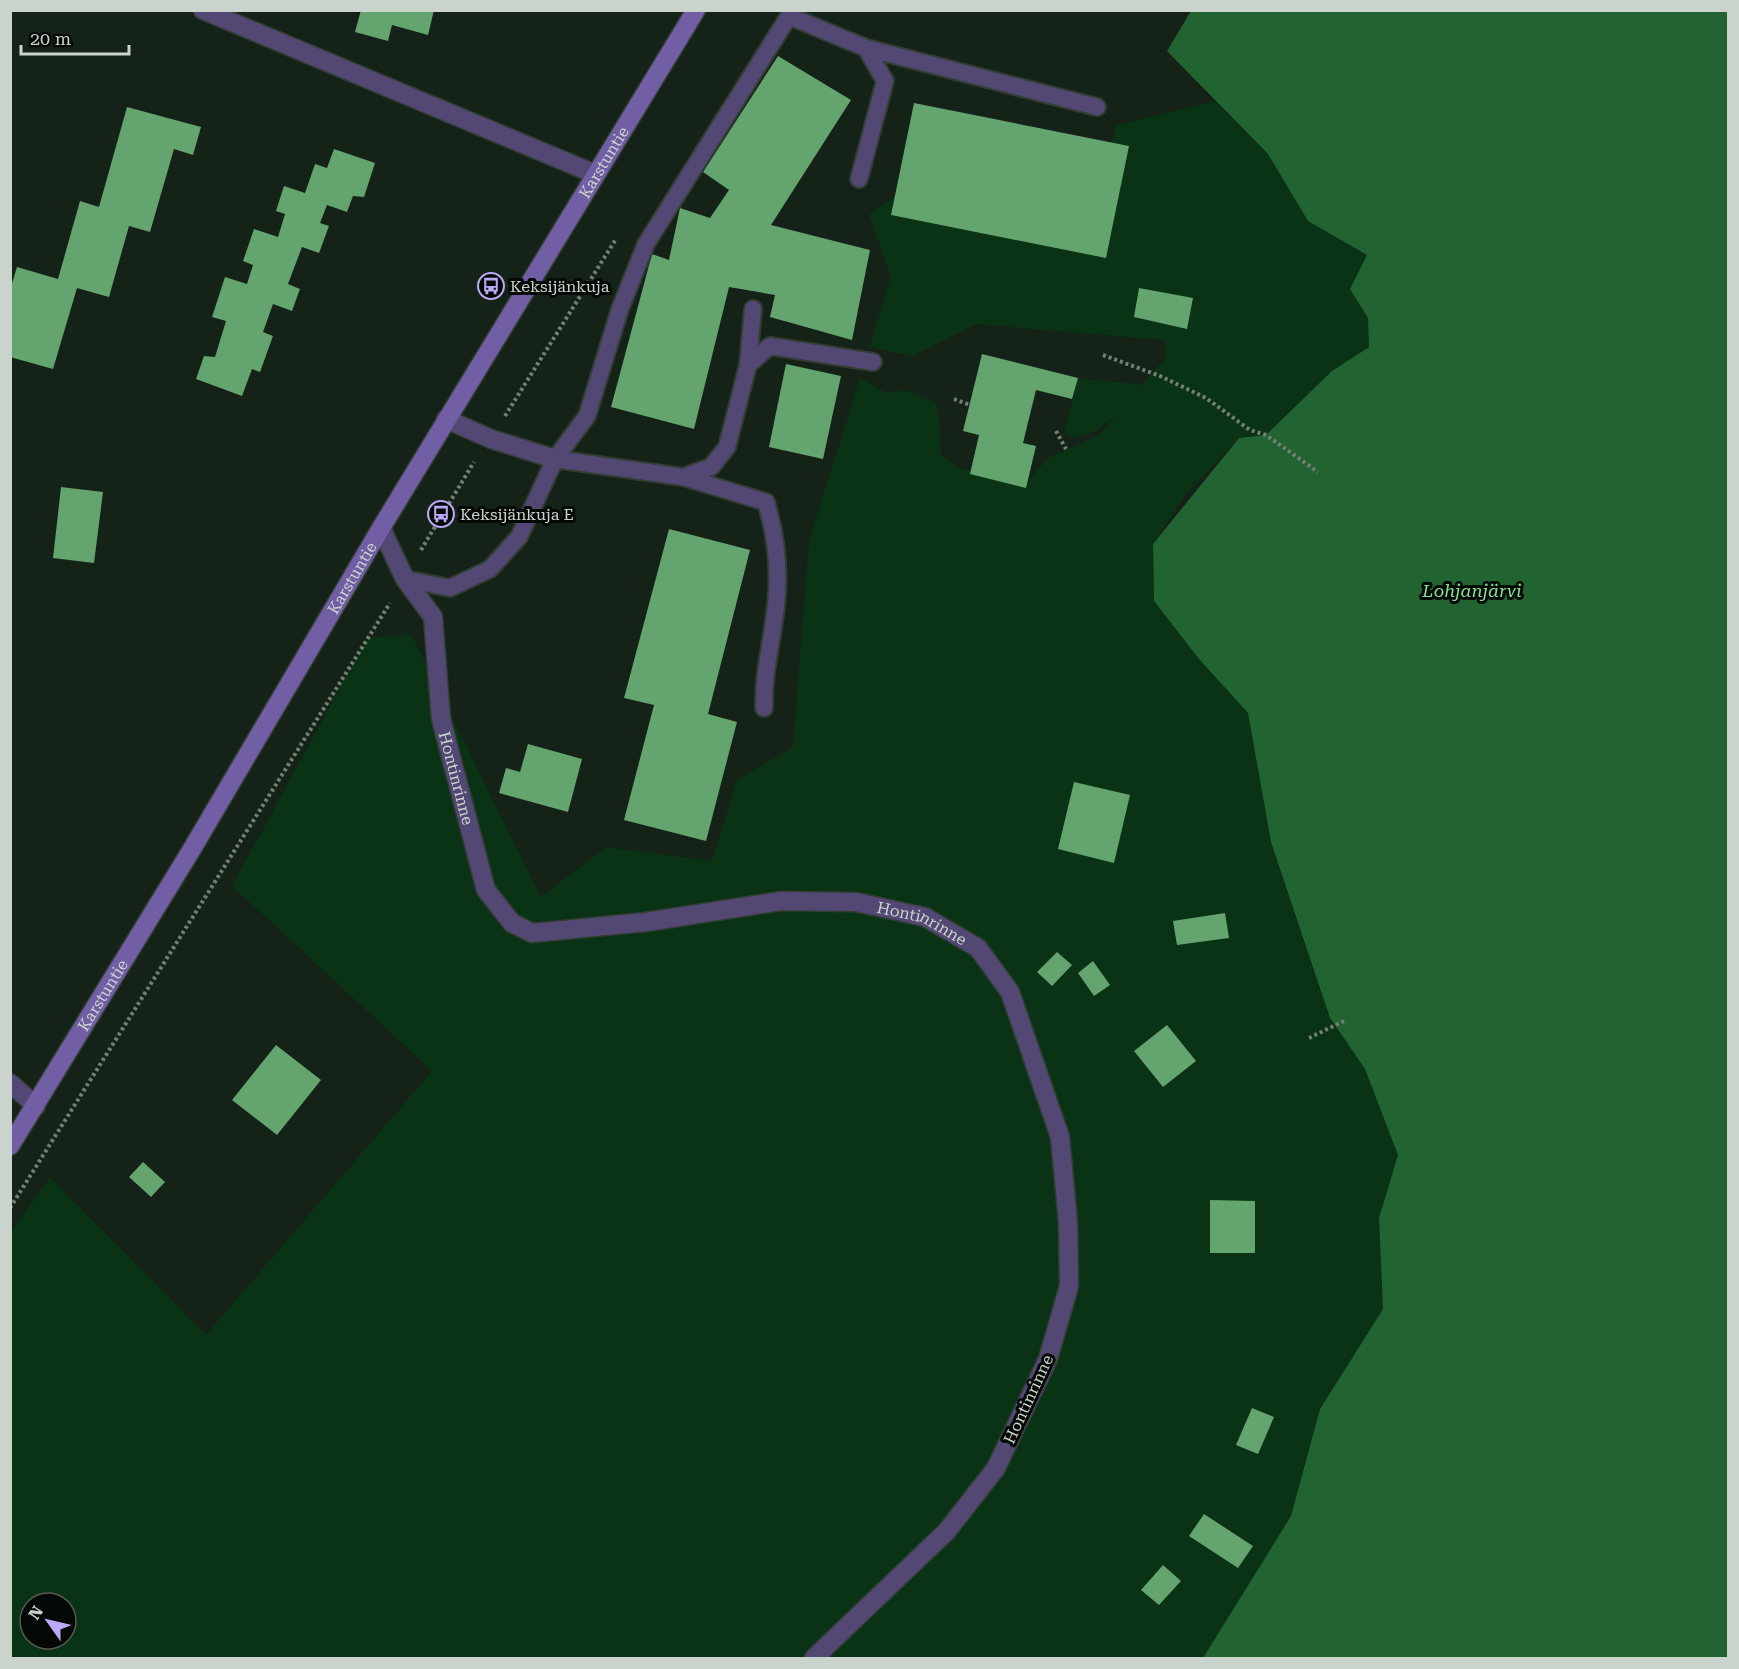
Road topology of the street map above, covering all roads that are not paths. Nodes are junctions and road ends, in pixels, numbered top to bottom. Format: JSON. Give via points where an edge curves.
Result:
{"nodes":[{"id":1,"x":203,"y":10,"type":"edge"},
{"id":2,"x":696,"y":10,"type":"edge"},
{"id":3,"x":866,"y":48,"type":"junction"},
{"id":4,"x":1097,"y":107,"type":"dead end"},
{"id":5,"x":595,"y":174,"type":"junction"},
{"id":6,"x":860,"y":179,"type":"dead end"},
{"id":7,"x":753,"y":309,"type":"dead end"},
{"id":8,"x":873,"y":362,"type":"dead end"},
{"id":9,"x":748,"y":365,"type":"junction"},
{"id":10,"x":446,"y":419,"type":"junction"},
{"id":11,"x":555,"y":459,"type":"junction"},
{"id":12,"x":683,"y":477,"type":"junction"},
{"id":13,"x":381,"y":528,"type":"junction"},
{"id":14,"x":405,"y":579,"type":"junction"},
{"id":15,"x":764,"y":708,"type":"dead end"},
{"id":16,"x":10,"y":1083,"type":"edge"},
{"id":17,"x":36,"y":1106,"type":"junction"},
{"id":18,"x":10,"y":1146,"type":"edge"},
{"id":19,"x":814,"y":1659,"type":"edge"}],
"edges":[{"from":1,"to":5,"type":"street"},
{"from":2,"to":5,"type":"street","name":"Karstuntie"},
{"from":3,"to":4,"type":"lane"},
{"from":3,"to":6,"type":"lane","via":[[885,81]]},
{"from":3,"to":11,"type":"lane","via":[[789,16],[646,244],[620,309],[587,416]]},
{"from":5,"to":10,"type":"street","name":"Karstuntie"},
{"from":7,"to":9,"type":"lane"},
{"from":8,"to":9,"type":"lane","via":[[770,346]]},
{"from":9,"to":12,"type":"lane","via":[[727,447],[711,467]]},
{"from":10,"to":11,"type":"street"},
{"from":10,"to":13,"type":"street","name":"Karstuntie"},
{"from":11,"to":12,"type":"lane"},
{"from":11,"to":14,"type":"lane","via":[[519,537],[490,569],[450,588]]},
{"from":12,"to":15,"type":"lane","via":[[766,502],[776,533],[777,594],[763,679]]},
{"from":13,"to":14,"type":"street","name":"Hontinrinne"},
{"from":13,"to":17,"type":"street","name":"Karstuntie"},
{"from":14,"to":19,"type":"street","name":"Hontinrinne","via":[[433,617],[441,719],[486,890],[512,923],[532,933],[646,922],[781,901],[856,902],[925,917],[978,948],[1010,992],[1060,1137],[1070,1286],[1051,1349],[996,1468],[947,1531]]},
{"from":16,"to":17,"type":"street"},
{"from":17,"to":18,"type":"street","name":"Karstuntie"}]}
